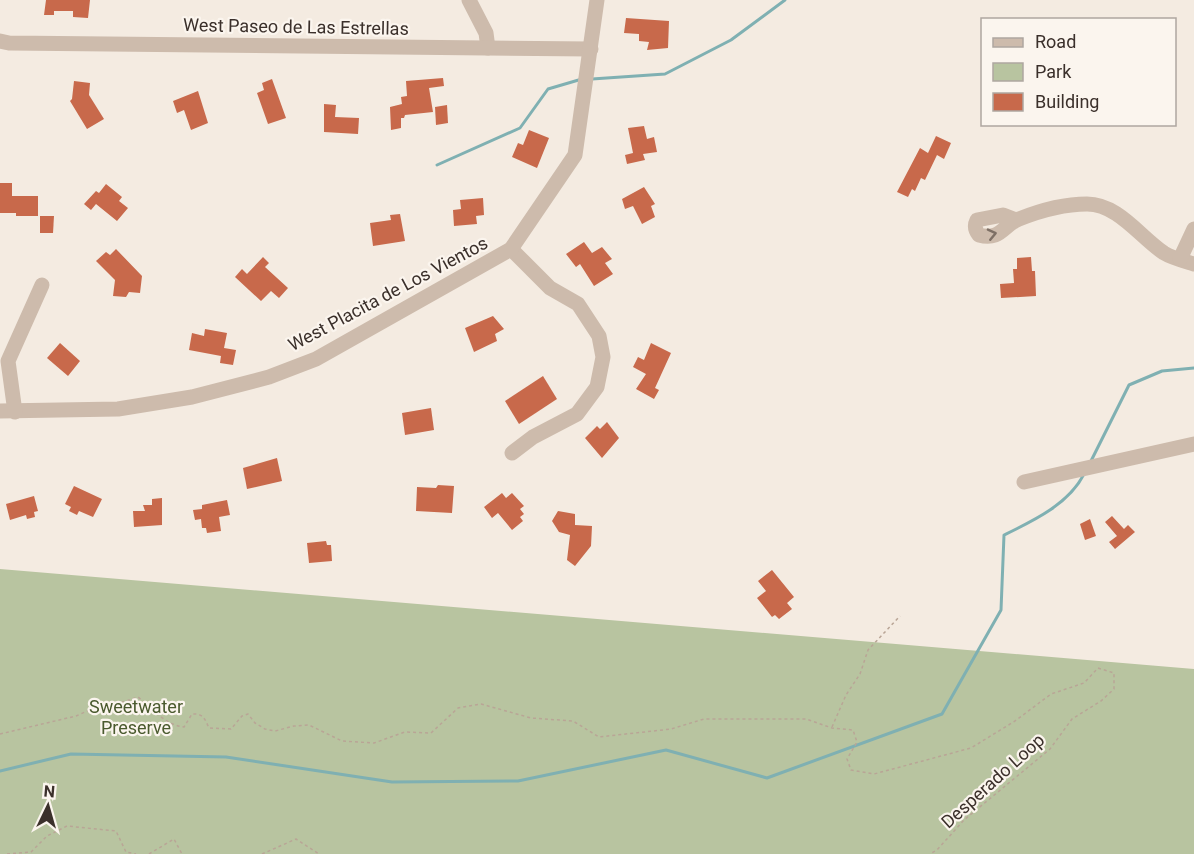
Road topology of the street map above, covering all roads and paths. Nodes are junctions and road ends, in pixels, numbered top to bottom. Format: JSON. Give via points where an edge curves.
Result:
{"nodes":[{"id":1,"x":469,"y":0,"type":"edge"},
{"id":2,"x":597,"y":0,"type":"edge"},
{"id":3,"x":0,"y":41,"type":"edge"},
{"id":4,"x":488,"y":48,"type":"junction"},
{"id":5,"x":591,"y":49,"type":"junction"},
{"id":6,"x":1016,"y":220,"type":"dead end"},
{"id":7,"x":1194,"y":229,"type":"edge"},
{"id":8,"x":511,"y":249,"type":"junction"},
{"id":9,"x":1187,"y":261,"type":"edge"},
{"id":10,"x":42,"y":285,"type":"dead end"},
{"id":11,"x":8,"y":412,"type":"edge"},
{"id":12,"x":1194,"y":444,"type":"edge"},
{"id":13,"x":512,"y":453,"type":"dead end"},
{"id":14,"x":1024,"y":482,"type":"dead end"},
{"id":15,"x":900,"y":616,"type":"dead end"},
{"id":16,"x":832,"y":728,"type":"junction"},
{"id":17,"x":0,"y":734,"type":"edge"},
{"id":18,"x":7,"y":854,"type":"edge"},
{"id":19,"x":136,"y":854,"type":"edge"},
{"id":20,"x":149,"y":854,"type":"edge"},
{"id":21,"x":182,"y":854,"type":"edge"},
{"id":22,"x":262,"y":854,"type":"edge"},
{"id":23,"x":319,"y":854,"type":"edge"},
{"id":24,"x":930,"y":854,"type":"edge"}],
"edges":[{"from":1,"to":4,"type":"street","via":[[486,33]]},
{"from":2,"to":5,"type":"street"},
{"from":3,"to":4,"type":"street","name":"West Paseo de Las Estrellas"},
{"from":4,"to":5,"type":"street","name":"West Paseo de Las Estrellas"},
{"from":5,"to":8,"type":"street","via":[[575,155]]},
{"from":6,"to":9,"type":"street","via":[[1065,207],[1104,207],[1165,254]]},
{"from":7,"to":9,"type":"street"},
{"from":8,"to":11,"type":"street","name":"West Placita de Los Vientos","via":[[316,359],[269,377],[192,397],[118,409]]},
{"from":8,"to":13,"type":"street","via":[[550,288],[578,304],[599,336],[603,357],[597,387],[577,414]]},
{"from":10,"to":11,"type":"street","via":[[8,361]]},
{"from":12,"to":14,"type":"street"},
{"from":15,"to":16,"type":"path","via":[[868,650]]},
{"from":16,"to":17,"type":"path","name":"Desperado Loop","via":[[806,719],[704,719],[671,729],[599,737],[573,721],[531,718],[481,704],[458,708],[431,733],[405,732],[374,743],[342,741],[309,725],[265,729],[248,714],[231,729],[209,728],[198,714],[192,714],[184,727],[174,726],[138,697]]},
{"from":16,"to":24,"type":"path","name":"Desperado Loop","via":[[853,730],[856,742],[848,759],[850,770],[874,774],[972,748],[1052,694],[1084,683],[1098,668],[1114,673],[1114,688],[1101,701],[1072,719],[1050,749],[964,820]]},
{"from":18,"to":19,"type":"path","via":[[31,852],[47,836],[67,826],[116,831],[126,852]]},
{"from":20,"to":21,"type":"path","via":[[174,839]]},
{"from":22,"to":23,"type":"path","via":[[296,839]]}]}
